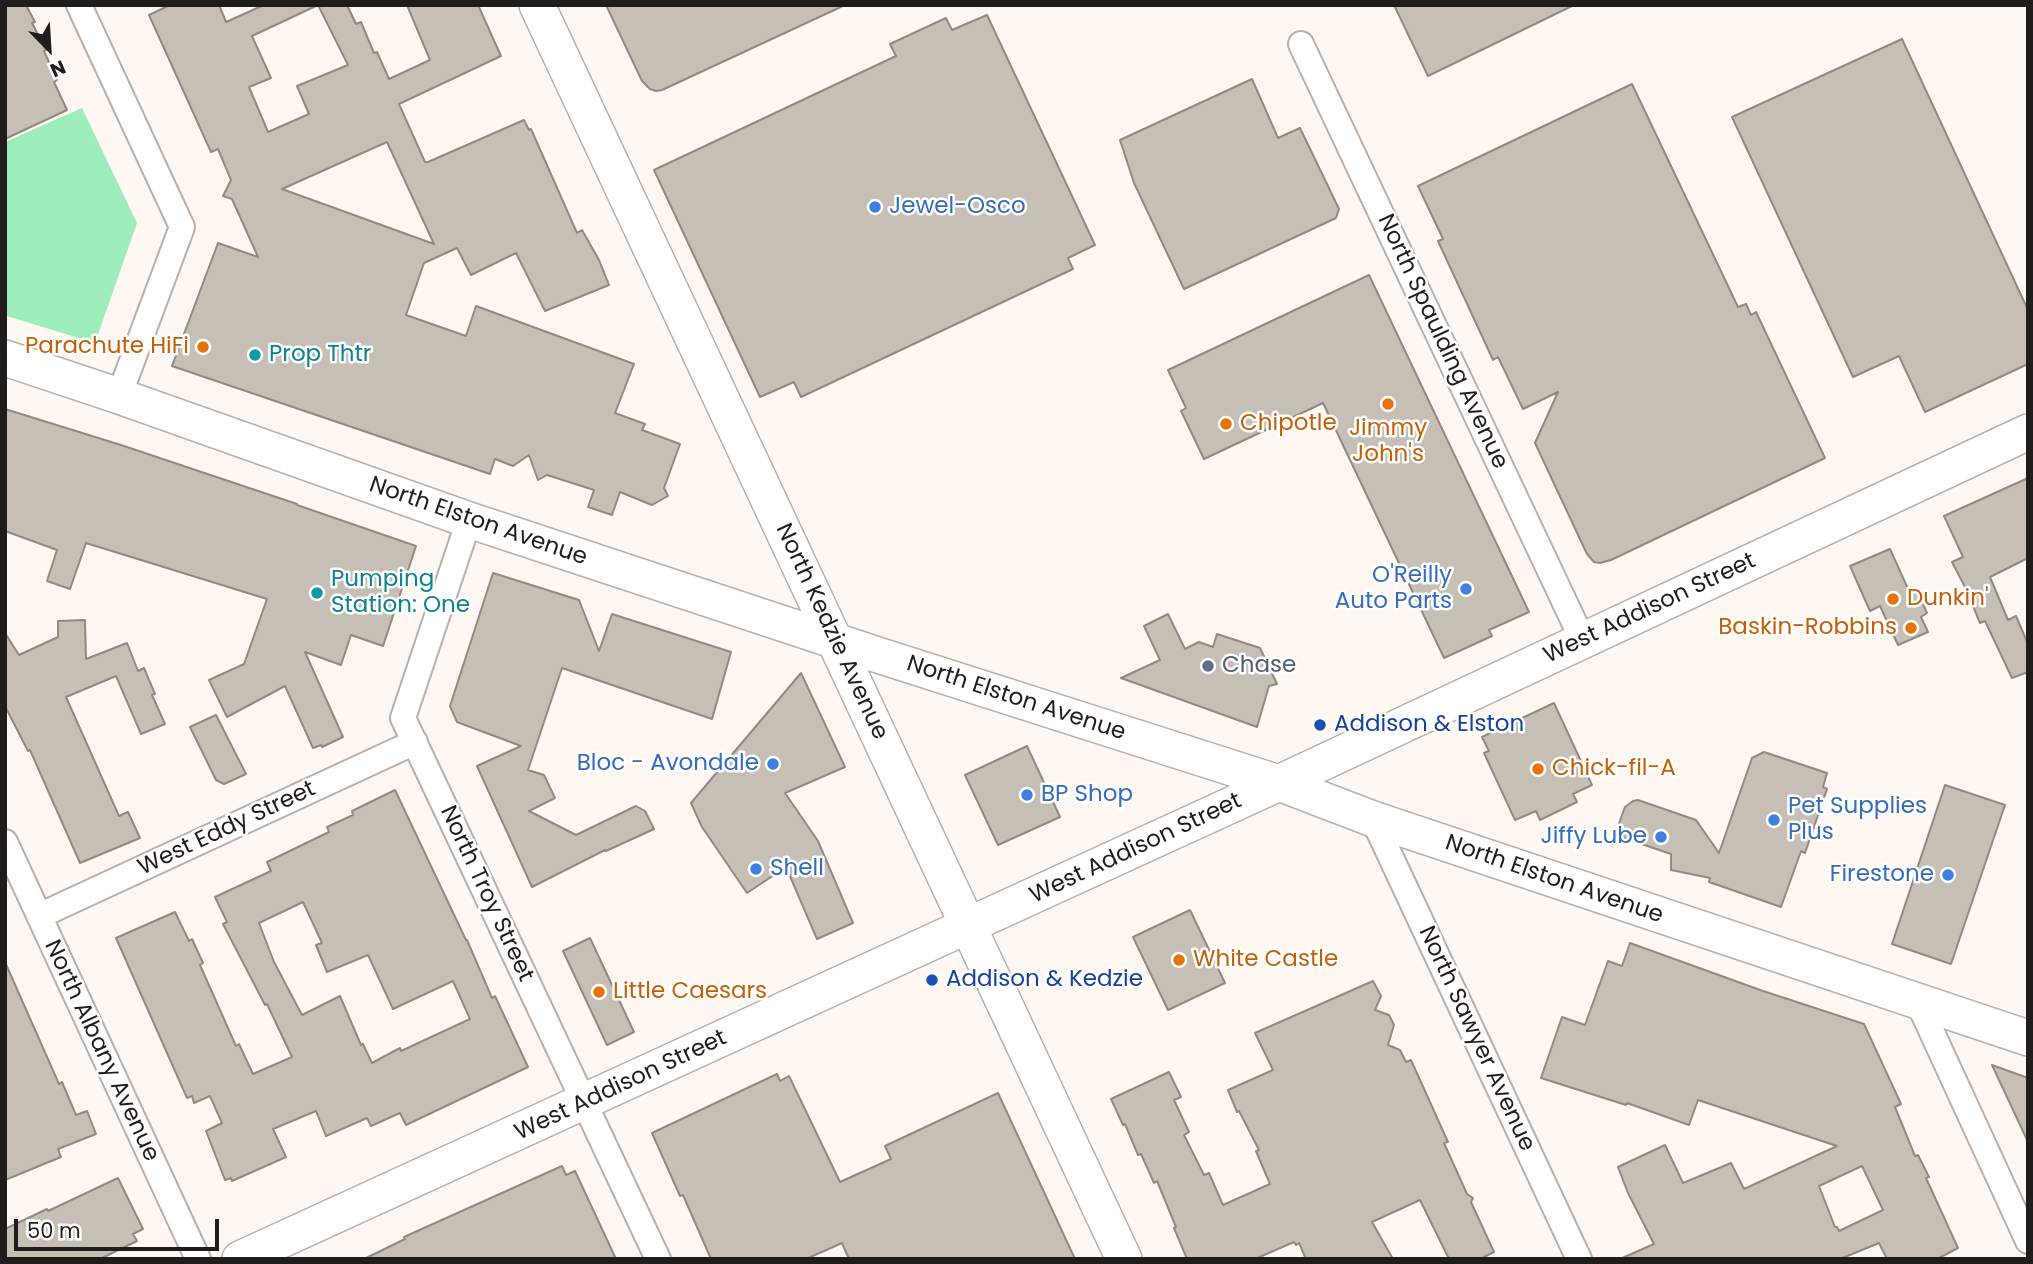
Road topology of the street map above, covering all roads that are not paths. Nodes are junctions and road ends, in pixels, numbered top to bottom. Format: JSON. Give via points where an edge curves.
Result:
{"nodes":[{"id":1,"x":79,"y":5,"type":"edge"},
{"id":2,"x":537,"y":5,"type":"edge"},
{"id":3,"x":1301,"y":44,"type":"dead end"},
{"id":4,"x":5,"y":358,"type":"edge"},
{"id":5,"x":119,"y":396,"type":"junction"},
{"id":6,"x":2028,"y":432,"type":"edge"},
{"id":7,"x":469,"y":520,"type":"junction"},
{"id":8,"x":835,"y":640,"type":"junction"},
{"id":9,"x":1583,"y":640,"type":"junction"},
{"id":10,"x":415,"y":742,"type":"junction"},
{"id":11,"x":1279,"y":783,"type":"junction"},
{"id":12,"x":1373,"y":819,"type":"junction"},
{"id":13,"x":5,"y":842,"type":"edge"},
{"id":14,"x":39,"y":916,"type":"junction"},
{"id":15,"x":969,"y":926,"type":"junction"},
{"id":16,"x":1917,"y":1002,"type":"junction"},
{"id":17,"x":2028,"y":1038,"type":"edge"},
{"id":18,"x":584,"y":1102,"type":"junction"},
{"id":19,"x":2028,"y":1241,"type":"edge"},
{"id":20,"x":198,"y":1259,"type":"edge"},
{"id":21,"x":240,"y":1259,"type":"edge"},
{"id":22,"x":658,"y":1259,"type":"edge"},
{"id":23,"x":1124,"y":1259,"type":"edge"},
{"id":24,"x":1579,"y":1259,"type":"edge"}],
"edges":[{"from":1,"to":5,"type":"street","via":[[182,227]]},
{"from":2,"to":8,"type":"main road","name":"North Kedzie Avenue"},
{"from":3,"to":9,"type":"street","name":"North Spaulding Avenue"},
{"from":4,"to":5,"type":"main road","name":"North Elston Avenue"},
{"from":5,"to":7,"type":"main road","name":"North Elston Avenue"},
{"from":6,"to":9,"type":"main road","name":"West Addison Street"},
{"from":7,"to":8,"type":"main road","name":"North Elston Avenue"},
{"from":7,"to":10,"type":"street","name":"North Troy Street","via":[[403,718]]},
{"from":8,"to":11,"type":"main road","name":"North Elston Avenue"},
{"from":8,"to":15,"type":"main road","name":"North Kedzie Avenue"},
{"from":9,"to":11,"type":"main road","name":"West Addison Street"},
{"from":10,"to":14,"type":"street","name":"West Eddy Street"},
{"from":10,"to":18,"type":"street","name":"North Troy Street"},
{"from":11,"to":12,"type":"main road","name":"North Elston Avenue"},
{"from":11,"to":15,"type":"main road","name":"West Addison Street"},
{"from":12,"to":16,"type":"main road","name":"North Elston Avenue"},
{"from":12,"to":24,"type":"street","name":"North Sawyer Avenue"},
{"from":13,"to":14,"type":"street","name":"North Albany Avenue"},
{"from":14,"to":20,"type":"street","name":"North Albany Avenue"},
{"from":15,"to":18,"type":"main road","name":"West Addison Street"},
{"from":15,"to":23,"type":"main road","name":"North Kedzie Avenue"},
{"from":16,"to":17,"type":"main road","name":"North Elston Avenue"},
{"from":16,"to":19,"type":"street"},
{"from":18,"to":21,"type":"main road","name":"West Addison Street"},
{"from":18,"to":22,"type":"street","name":"North Troy Street"}]}
